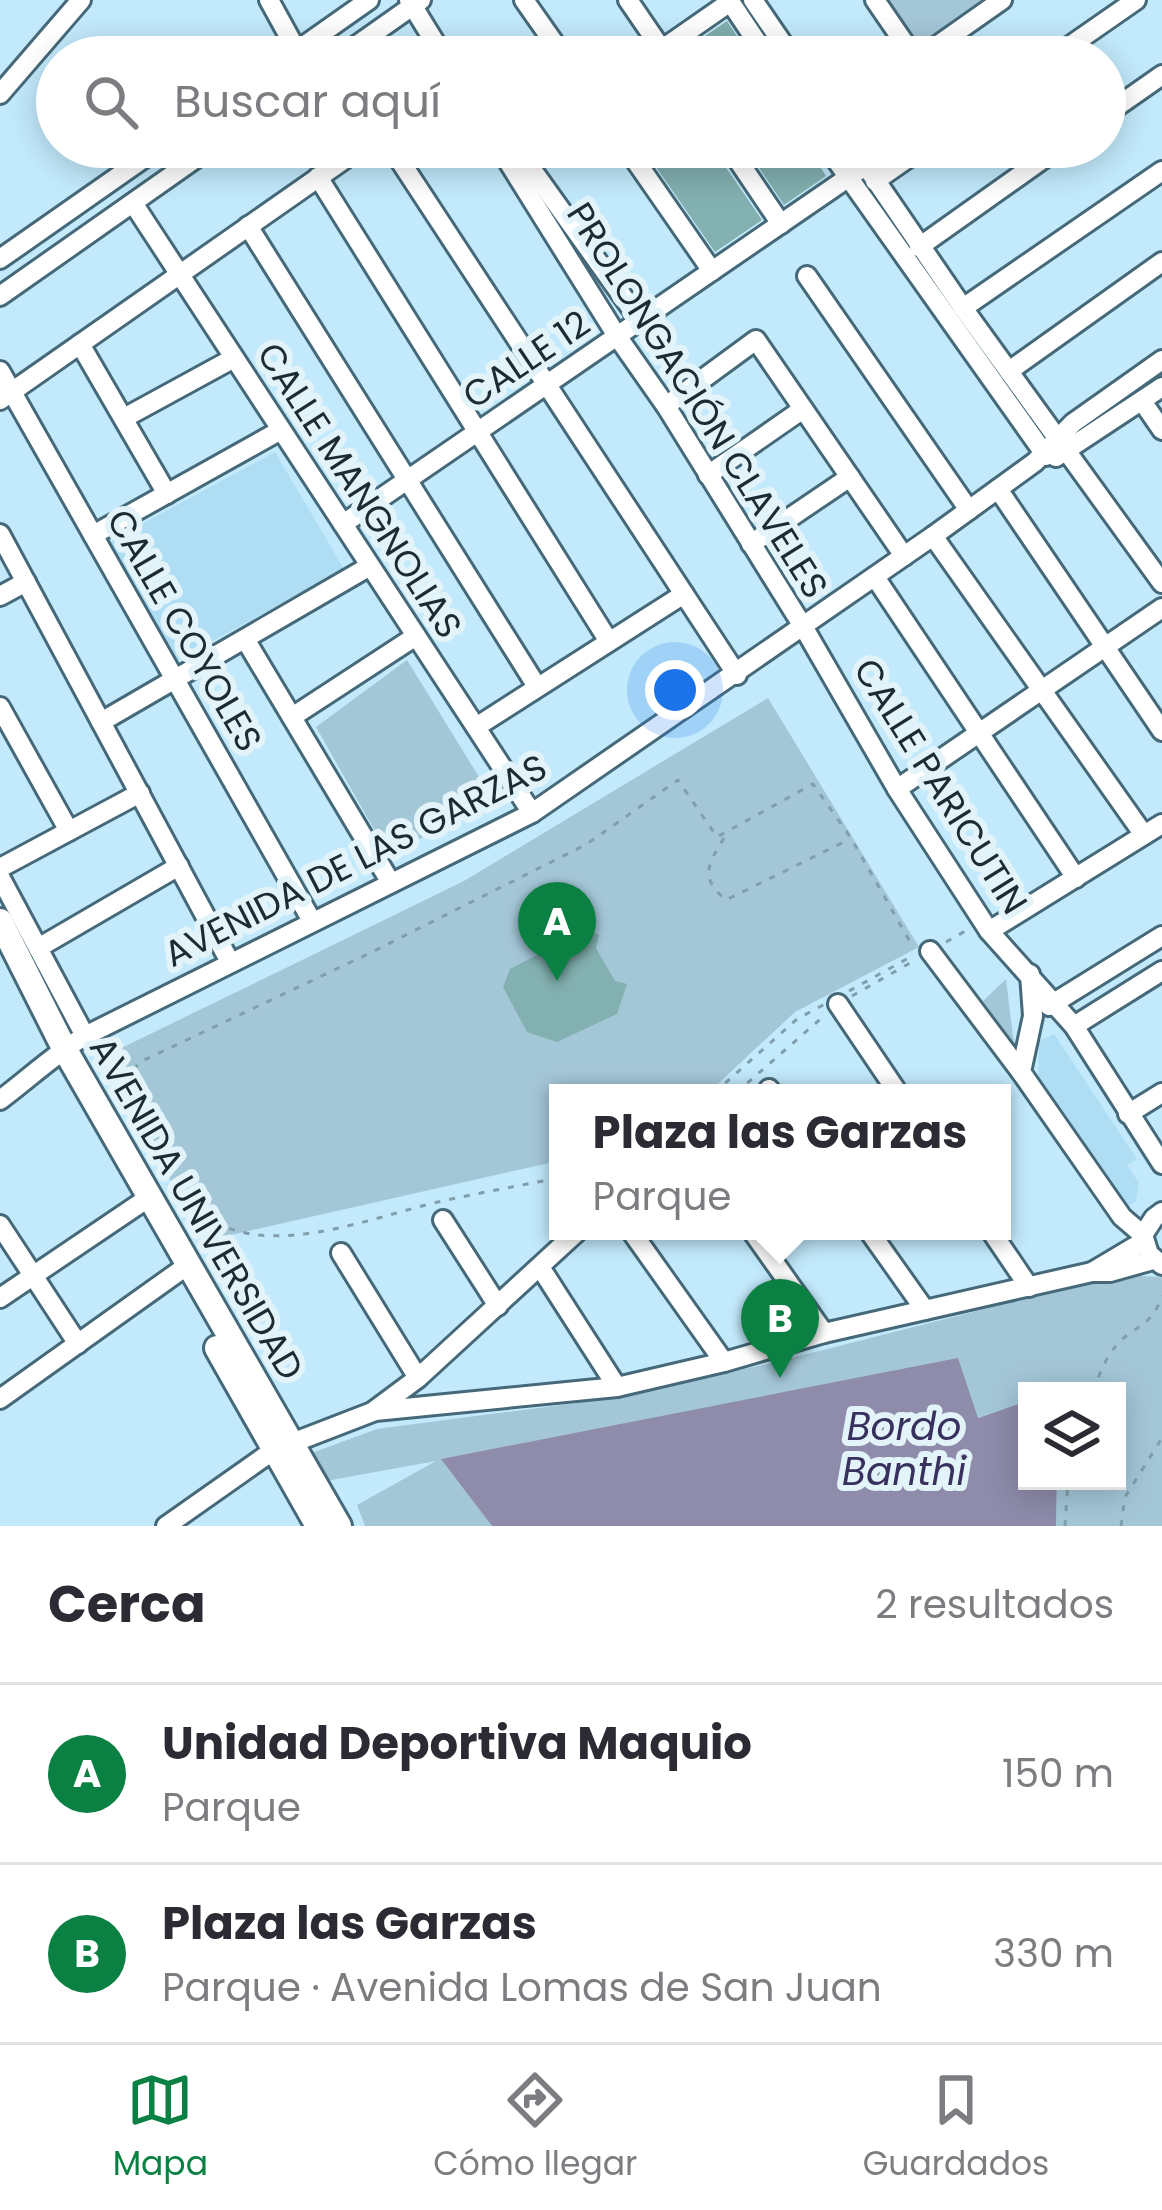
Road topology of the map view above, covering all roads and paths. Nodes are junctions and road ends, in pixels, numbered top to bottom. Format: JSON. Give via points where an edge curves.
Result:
{"nodes":[{"id":1,"x":81,"y":0,"type":"edge"},
{"id":2,"x":269,"y":0,"type":"edge"},
{"id":3,"x":369,"y":0,"type":"edge"},
{"id":4,"x":524,"y":0,"type":"edge"},
{"id":5,"x":628,"y":0,"type":"edge"},
{"id":6,"x":753,"y":0,"type":"edge"},
{"id":7,"x":875,"y":0,"type":"edge"},
{"id":8,"x":1002,"y":0,"type":"edge"},
{"id":9,"x":1136,"y":0,"type":"edge"},
{"id":10,"x":730,"y":1,"type":"edge"},
{"id":11,"x":414,"y":2,"type":"edge"},
{"id":12,"x":50,"y":36,"type":"edge"},
{"id":13,"x":285,"y":36,"type":"edge"},
{"id":14,"x":318,"y":36,"type":"edge"},
{"id":15,"x":368,"y":36,"type":"edge"},
{"id":16,"x":433,"y":36,"type":"edge"},
{"id":17,"x":549,"y":36,"type":"edge"},
{"id":18,"x":649,"y":36,"type":"edge"},
{"id":19,"x":684,"y":36,"type":"edge"},
{"id":20,"x":753,"y":36,"type":"edge"},
{"id":21,"x":778,"y":36,"type":"edge"},
{"id":22,"x":902,"y":36,"type":"edge"},
{"id":23,"x":949,"y":36,"type":"edge"},
{"id":24,"x":1084,"y":36,"type":"edge"},
{"id":25,"x":36,"y":52,"type":"edge"},
{"id":26,"x":1162,"y":75,"type":"edge"},
{"id":27,"x":0,"y":94,"type":"edge"},
{"id":28,"x":1126,"y":100,"type":"edge"},
{"id":29,"x":130,"y":168,"type":"edge"},
{"id":30,"x":182,"y":168,"type":"edge"},
{"id":31,"x":331,"y":168,"type":"edge"},
{"id":32,"x":405,"y":168,"type":"edge"},
{"id":33,"x":522,"y":168,"type":"edge"},
{"id":34,"x":525,"y":168,"type":"edge"},
{"id":35,"x":641,"y":168,"type":"edge"},
{"id":36,"x":743,"y":168,"type":"edge"},
{"id":37,"x":841,"y":168,"type":"edge"},
{"id":38,"x":866,"y":168,"type":"edge"},
{"id":39,"x":882,"y":168,"type":"edge"},
{"id":40,"x":1030,"y":168,"type":"edge"},
{"id":41,"x":1162,"y":171,"type":"edge"},
{"id":42,"x":870,"y":174,"type":"junction"},
{"id":43,"x":318,"y":177,"type":"junction"},
{"id":44,"x":848,"y":178,"type":"junction"},
{"id":45,"x":133,"y":203,"type":"junction"},
{"id":46,"x":781,"y":224,"type":"junction"},
{"id":47,"x":248,"y":226,"type":"junction"},
{"id":48,"x":919,"y":247,"type":"junction"},
{"id":49,"x":0,"y":259,"type":"edge"},
{"id":50,"x":1162,"y":262,"type":"edge"},
{"id":51,"x":712,"y":271,"type":"junction"},
{"id":52,"x":179,"y":274,"type":"junction"},
{"id":53,"x":807,"y":276,"type":"dead end"},
{"id":54,"x":0,"y":296,"type":"edge"},
{"id":55,"x":963,"y":308,"type":"junction"},
{"id":56,"x":641,"y":322,"type":"junction"},
{"id":57,"x":617,"y":336,"type":"junction"},
{"id":58,"x":80,"y":344,"type":"junction"},
{"id":59,"x":234,"y":358,"type":"junction"},
{"id":60,"x":1162,"y":360,"type":"edge"},
{"id":61,"x":0,"y":370,"type":"edge"},
{"id":62,"x":1009,"y":371,"type":"junction"},
{"id":63,"x":547,"y":385,"type":"junction"},
{"id":64,"x":1162,"y":387,"type":"edge"},
{"id":65,"x":6,"y":396,"type":"edge"},
{"id":66,"x":1142,"y":400,"type":"junction"},
{"id":67,"x":666,"y":406,"type":"junction"},
{"id":68,"x":803,"y":409,"type":"junction"},
{"id":69,"x":124,"y":418,"type":"junction"},
{"id":70,"x":281,"y":430,"type":"junction"},
{"id":71,"x":1162,"y":430,"type":"edge"},
{"id":72,"x":478,"y":432,"type":"junction"},
{"id":73,"x":1050,"y":453,"type":"junction"},
{"id":74,"x":708,"y":475,"type":"junction"},
{"id":75,"x":850,"y":477,"type":"junction"},
{"id":76,"x":407,"y":481,"type":"junction"},
{"id":77,"x":998,"y":489,"type":"junction"},
{"id":78,"x":167,"y":494,"type":"junction"},
{"id":79,"x":969,"y":510,"type":"junction"},
{"id":80,"x":343,"y":524,"type":"junction"},
{"id":81,"x":0,"y":534,"type":"edge"},
{"id":82,"x":93,"y":535,"type":"junction"},
{"id":83,"x":933,"y":536,"type":"junction"},
{"id":84,"x":751,"y":544,"type":"junction"},
{"id":85,"x":904,"y":556,"type":"junction"},
{"id":86,"x":370,"y":566,"type":"junction"},
{"id":87,"x":874,"y":577,"type":"junction"},
{"id":88,"x":26,"y":582,"type":"junction"},
{"id":89,"x":1162,"y":583,"type":"edge"},
{"id":90,"x":684,"y":594,"type":"junction"},
{"id":91,"x":0,"y":596,"type":"edge"},
{"id":92,"x":1162,"y":608,"type":"edge"},
{"id":93,"x":803,"y":628,"type":"junction"},
{"id":94,"x":416,"y":636,"type":"junction"},
{"id":95,"x":245,"y":639,"type":"junction"},
{"id":96,"x":608,"y":640,"type":"junction"},
{"id":97,"x":1106,"y":647,"type":"junction"},
{"id":98,"x":737,"y":675,"type":"junction"},
{"id":99,"x":175,"y":679,"type":"junction"},
{"id":100,"x":536,"y":685,"type":"junction"},
{"id":101,"x":1042,"y":691,"type":"junction"},
{"id":102,"x":0,"y":707,"type":"edge"},
{"id":103,"x":292,"y":717,"type":"junction"},
{"id":104,"x":101,"y":722,"type":"junction"},
{"id":105,"x":476,"y":727,"type":"junction"},
{"id":106,"x":1162,"y":731,"type":"edge"},
{"id":107,"x":980,"y":734,"type":"junction"},
{"id":108,"x":897,"y":789,"type":"junction"},
{"id":109,"x":140,"y":793,"type":"junction"},
{"id":110,"x":532,"y":813,"type":"junction"},
{"id":111,"x":1153,"y":830,"type":"edge"},
{"id":112,"x":69,"y":831,"type":"junction"},
{"id":113,"x":725,"y":836,"type":"junction"},
{"id":114,"x":851,"y":838,"type":"junction"},
{"id":115,"x":179,"y":866,"type":"junction"},
{"id":116,"x":0,"y":868,"type":"edge"},
{"id":117,"x":0,"y":877,"type":"edge"},
{"id":118,"x":1076,"y":878,"type":"junction"},
{"id":119,"x":391,"y":883,"type":"junction"},
{"id":120,"x":0,"y":921,"type":"edge"},
{"id":121,"x":312,"y":921,"type":"junction"},
{"id":122,"x":985,"y":926,"type":"junction"},
{"id":123,"x":1162,"y":936,"type":"edge"},
{"id":124,"x":38,"y":948,"type":"junction"},
{"id":125,"x":931,"y":951,"type":"joint"},
{"id":126,"x":0,"y":958,"type":"edge"},
{"id":127,"x":230,"y":962,"type":"junction"},
{"id":128,"x":1162,"y":971,"type":"edge"},
{"id":129,"x":1030,"y":974,"type":"junction"},
{"id":130,"x":1056,"y":1002,"type":"junction"},
{"id":131,"x":838,"y":1004,"type":"dead end"},
{"id":132,"x":1033,"y":1016,"type":"junction"},
{"id":133,"x":1074,"y":1026,"type":"junction"},
{"id":134,"x":68,"y":1048,"type":"junction"},
{"id":135,"x":1021,"y":1072,"type":"junction"},
{"id":136,"x":724,"y":1084,"type":"edge"},
{"id":137,"x":892,"y":1084,"type":"edge"},
{"id":138,"x":1162,"y":1093,"type":"edge"},
{"id":139,"x":0,"y":1100,"type":"edge"},
{"id":140,"x":1128,"y":1114,"type":"junction"},
{"id":141,"x":1162,"y":1164,"type":"edge"},
{"id":142,"x":549,"y":1180,"type":"edge"},
{"id":143,"x":144,"y":1200,"type":"junction"},
{"id":144,"x":1162,"y":1212,"type":"edge"},
{"id":145,"x":443,"y":1220,"type":"dead end"},
{"id":146,"x":0,"y":1225,"type":"edge"},
{"id":147,"x":1143,"y":1238,"type":"junction"},
{"id":148,"x":568,"y":1240,"type":"edge"},
{"id":149,"x":637,"y":1240,"type":"edge"},
{"id":150,"x":758,"y":1240,"type":"edge"},
{"id":151,"x":875,"y":1240,"type":"edge"},
{"id":152,"x":997,"y":1240,"type":"edge"},
{"id":153,"x":340,"y":1252,"type":"dead end"},
{"id":154,"x":1158,"y":1263,"type":"edge"},
{"id":155,"x":540,"y":1267,"type":"junction"},
{"id":156,"x":182,"y":1270,"type":"junction"},
{"id":157,"x":1092,"y":1272,"type":"junction"},
{"id":158,"x":34,"y":1277,"type":"junction"},
{"id":159,"x":1029,"y":1287,"type":"junction"},
{"id":160,"x":1162,"y":1296,"type":"edge"},
{"id":161,"x":0,"y":1298,"type":"edge"},
{"id":162,"x":498,"y":1306,"type":"junction"},
{"id":163,"x":925,"y":1310,"type":"junction"},
{"id":164,"x":824,"y":1333,"type":"junction"},
{"id":165,"x":78,"y":1344,"type":"junction"},
{"id":166,"x":724,"y":1362,"type":"junction"},
{"id":167,"x":418,"y":1378,"type":"junction"},
{"id":168,"x":1098,"y":1382,"type":"edge"},
{"id":169,"x":617,"y":1387,"type":"junction"},
{"id":170,"x":0,"y":1399,"type":"edge"},
{"id":171,"x":375,"y":1411,"type":"junction"},
{"id":172,"x":1162,"y":1438,"type":"edge"},
{"id":173,"x":281,"y":1445,"type":"junction"},
{"id":174,"x":1067,"y":1490,"type":"edge"},
{"id":175,"x":166,"y":1526,"type":"edge"},
{"id":176,"x":318,"y":1526,"type":"edge"},
{"id":177,"x":339,"y":1526,"type":"edge"},
{"id":178,"x":1065,"y":1526,"type":"edge"},
{"id":179,"x":1121,"y":1526,"type":"edge"}],
"edges":[{"from":1,"to":12,"type":"street"},
{"from":2,"to":13,"type":"street"},
{"from":3,"to":14,"type":"street"},
{"from":4,"to":17,"type":"street"},
{"from":5,"to":18,"type":"street"},
{"from":6,"to":21,"type":"street"},
{"from":7,"to":22,"type":"street"},
{"from":8,"to":23,"type":"street"},
{"from":9,"to":24,"type":"street"},
{"from":10,"to":19,"type":"street"},
{"from":10,"to":20,"type":"street"},
{"from":11,"to":15,"type":"street"},
{"from":11,"to":16,"type":"street"},
{"from":25,"to":27,"type":"street"},
{"from":26,"to":28,"type":"street"},
{"from":29,"to":49,"type":"street"},
{"from":30,"to":45,"type":"street"},
{"from":31,"to":43,"type":"street"},
{"from":32,"to":63,"type":"street"},
{"from":33,"to":57,"type":"street","name":"PROLONGACIÓN CLAVELES"},
{"from":34,"to":56,"type":"street"},
{"from":35,"to":51,"type":"street"},
{"from":36,"to":46,"type":"street"},
{"from":37,"to":44,"type":"street"},
{"from":38,"to":42,"type":"street"},
{"from":39,"to":42,"type":"street","name":"CALLE 12"},
{"from":40,"to":48,"type":"street"},
{"from":41,"to":55,"type":"street"},
{"from":42,"to":44,"type":"street","name":"CALLE 12"},
{"from":42,"to":48,"type":"street"},
{"from":43,"to":47,"type":"street"},
{"from":43,"to":72,"type":"street"},
{"from":44,"to":46,"type":"street","name":"CALLE 12"},
{"from":44,"to":73,"type":"street"},
{"from":45,"to":52,"type":"street","name":"CALLE MANGNOLIAS"},
{"from":45,"to":54,"type":"street"},
{"from":46,"to":51,"type":"street","name":"CALLE 12"},
{"from":47,"to":52,"type":"street"},
{"from":47,"to":76,"type":"street"},
{"from":48,"to":55,"type":"street"},
{"from":50,"to":62,"type":"street"},
{"from":51,"to":56,"type":"street","name":"CALLE 12"},
{"from":52,"to":58,"type":"street"},
{"from":52,"to":59,"type":"street","name":"CALLE MANGNOLIAS"},
{"from":53,"to":79,"type":"street"},
{"from":55,"to":62,"type":"street"},
{"from":56,"to":57,"type":"street","name":"CALLE 12"},
{"from":57,"to":63,"type":"street","name":"CALLE 12"},
{"from":57,"to":67,"type":"street","name":"PROLONGACIÓN CLAVELES"},
{"from":58,"to":65,"type":"street"},
{"from":58,"to":69,"type":"street"},
{"from":59,"to":69,"type":"street"},
{"from":59,"to":70,"type":"street","name":"CALLE MANGNOLIAS"},
{"from":60,"to":73,"type":"street","name":"AVENIDA DE LAS GARZAS"},
{"from":61,"to":65,"type":"street","name":"CALLE COYOLES"},
{"from":62,"to":73,"type":"street"},
{"from":63,"to":72,"type":"street","name":"CALLE 12"},
{"from":63,"to":90,"type":"street"},
{"from":64,"to":66,"type":"street","name":"AVENIDA DE LAS GARZAS"},
{"from":65,"to":82,"type":"street","name":"CALLE COYOLES"},
{"from":66,"to":71,"type":"street"},
{"from":66,"to":73,"type":"street","name":"AVENIDA DE LAS GARZAS"},
{"from":67,"to":68,"type":"street","via":[[756,340]]},
{"from":67,"to":74,"type":"street","name":"PROLONGACIÓN CLAVELES"},
{"from":68,"to":74,"type":"street"},
{"from":68,"to":75,"type":"street"},
{"from":69,"to":78,"type":"street"},
{"from":70,"to":78,"type":"street"},
{"from":70,"to":80,"type":"street","name":"CALLE MANGNOLIAS"},
{"from":72,"to":76,"type":"street","name":"CALLE 12"},
{"from":72,"to":96,"type":"street"},
{"from":73,"to":77,"type":"street","name":"AVENIDA DE LAS GARZAS"},
{"from":73,"to":89,"type":"street"},
{"from":74,"to":84,"type":"street","name":"PROLONGACIÓN CLAVELES"},
{"from":75,"to":84,"type":"street"},
{"from":75,"to":85,"type":"street"},
{"from":76,"to":80,"type":"street","name":"CALLE 12"},
{"from":76,"to":100,"type":"street"},
{"from":77,"to":79,"type":"street","name":"AVENIDA DE LAS GARZAS"},
{"from":77,"to":97,"type":"street"},
{"from":78,"to":82,"type":"street"},
{"from":79,"to":83,"type":"street","name":"AVENIDA DE LAS GARZAS"},
{"from":80,"to":86,"type":"street","name":"CALLE MANGNOLIAS"},
{"from":81,"to":88,"type":"street"},
{"from":82,"to":99,"type":"street","name":"CALLE COYOLES"},
{"from":83,"to":85,"type":"street","name":"AVENIDA DE LAS GARZAS"},
{"from":83,"to":101,"type":"street"},
{"from":84,"to":93,"type":"street","name":"PROLONGACIÓN CLAVELES"},
{"from":85,"to":87,"type":"street","name":"AVENIDA DE LAS GARZAS"},
{"from":86,"to":94,"type":"street","name":"CALLE MANGNOLIAS"},
{"from":86,"to":95,"type":"street"},
{"from":87,"to":93,"type":"street","name":"AVENIDA DE LAS GARZAS"},
{"from":87,"to":107,"type":"street"},
{"from":88,"to":91,"type":"street"},
{"from":88,"to":104,"type":"street"},
{"from":90,"to":96,"type":"street"},
{"from":90,"to":98,"type":"street"},
{"from":92,"to":97,"type":"street"},
{"from":93,"to":98,"type":"street","name":"AVENIDA DE LAS GARZAS"},
{"from":93,"to":108,"type":"street","name":"CALLE PARICUTIN"},
{"from":94,"to":103,"type":"street"},
{"from":94,"to":105,"type":"street","name":"CALLE MANGNOLIAS"},
{"from":95,"to":99,"type":"street"},
{"from":95,"to":103,"type":"street"},
{"from":96,"to":100,"type":"street"},
{"from":97,"to":101,"type":"street"},
{"from":97,"to":106,"type":"street"},
{"from":98,"to":110,"type":"street","name":"AVENIDA DE LAS GARZAS"},
{"from":99,"to":104,"type":"street"},
{"from":99,"to":121,"type":"street","name":"CALLE COYOLES"},
{"from":100,"to":105,"type":"street"},
{"from":101,"to":107,"type":"street"},
{"from":101,"to":111,"type":"street"},
{"from":102,"to":112,"type":"street"},
{"from":103,"to":119,"type":"street"},
{"from":104,"to":109,"type":"street"},
{"from":105,"to":110,"type":"street","name":"CALLE MANGNOLIAS"},
{"from":107,"to":108,"type":"street"},
{"from":107,"to":118,"type":"street"},
{"from":108,"to":122,"type":"street","name":"CALLE PARICUTIN"},
{"from":109,"to":112,"type":"street"},
{"from":109,"to":115,"type":"street"},
{"from":110,"to":119,"type":"street","name":"AVENIDA DE LAS GARZAS"},
{"from":111,"to":118,"type":"street"},
{"from":112,"to":116,"type":"street"},
{"from":113,"to":114,"type":"path","via":[[813,784]]},
{"from":113,"to":114,"type":"path","via":[[706,875],[726,900]]},
{"from":113,"to":142,"type":"path","via":[[672,781],[587,844],[135,1070],[197,1207],[209,1220],[256,1234],[328,1232]]},
{"from":114,"to":136,"type":"path","via":[[915,954],[797,1019]]},
{"from":115,"to":124,"type":"street"},
{"from":115,"to":127,"type":"street"},
{"from":117,"to":124,"type":"street"},
{"from":118,"to":122,"type":"street"},
{"from":119,"to":121,"type":"street","name":"AVENIDA DE LAS GARZAS"},
{"from":120,"to":134,"type":"main road","name":"AVENIDA UNIVERSIDAD"},
{"from":121,"to":127,"type":"street","name":"AVENIDA DE LAS GARZAS"},
{"from":122,"to":125,"type":"path"},
{"from":122,"to":129,"type":"street","name":"CALLE PARICUTIN"},
{"from":123,"to":130,"type":"street"},
{"from":124,"to":134,"type":"street"},
{"from":125,"to":135,"type":"street"},
{"from":126,"to":134,"type":"main road","name":"AVENIDA UNIVERSIDAD"},
{"from":127,"to":134,"type":"street","name":"AVENIDA DE LAS GARZAS"},
{"from":128,"to":133,"type":"street"},
{"from":129,"to":130,"type":"street","name":"CALLE PARICUTIN"},
{"from":129,"to":132,"type":"street"},
{"from":130,"to":132,"type":"street"},
{"from":130,"to":133,"type":"street","name":"CALLE PARICUTIN"},
{"from":131,"to":137,"type":"street"},
{"from":132,"to":135,"type":"street"},
{"from":133,"to":140,"type":"street","name":"CALLE PARICUTIN"},
{"from":134,"to":139,"type":"street","name":"AVENIDA DE LAS GARZAS"},
{"from":134,"to":143,"type":"main road","name":"AVENIDA UNIVERSIDAD"},
{"from":135,"to":147,"type":"street"},
{"from":138,"to":140,"type":"street"},
{"from":140,"to":141,"type":"street","name":"CALLE PARICUTIN"},
{"from":143,"to":156,"type":"main road","name":"AVENIDA UNIVERSIDAD"},
{"from":143,"to":158,"type":"street"},
{"from":144,"to":147,"type":"street"},
{"from":145,"to":162,"type":"street"},
{"from":146,"to":158,"type":"street"},
{"from":147,"to":154,"type":"street"},
{"from":147,"to":157,"type":"street"},
{"from":148,"to":155,"type":"street"},
{"from":149,"to":166,"type":"street"},
{"from":150,"to":164,"type":"street"},
{"from":151,"to":163,"type":"street"},
{"from":152,"to":159,"type":"street"},
{"from":153,"to":167,"type":"street"},
{"from":154,"to":157,"type":"street"},
{"from":155,"to":162,"type":"street"},
{"from":155,"to":169,"type":"street"},
{"from":156,"to":165,"type":"street"},
{"from":156,"to":173,"type":"main road","name":"AVENIDA UNIVERSIDAD"},
{"from":157,"to":159,"type":"street"},
{"from":158,"to":161,"type":"street"},
{"from":158,"to":165,"type":"street"},
{"from":159,"to":163,"type":"street"},
{"from":160,"to":168,"type":"path","via":[[1156,1314],[1118,1343]]},
{"from":162,"to":167,"type":"street"},
{"from":163,"to":164,"type":"street"},
{"from":164,"to":166,"type":"street"},
{"from":165,"to":170,"type":"street"},
{"from":166,"to":169,"type":"street"},
{"from":167,"to":171,"type":"street"},
{"from":169,"to":171,"type":"street"},
{"from":171,"to":173,"type":"street"},
{"from":172,"to":179,"type":"path","via":[[1125,1497]]},
{"from":173,"to":175,"type":"street"},
{"from":173,"to":176,"type":"main road","name":"AVENIDA UNIVERSIDAD"},
{"from":173,"to":177,"type":"main road","name":"AVENIDA UNIVERSIDAD"},
{"from":174,"to":178,"type":"path"}]}
